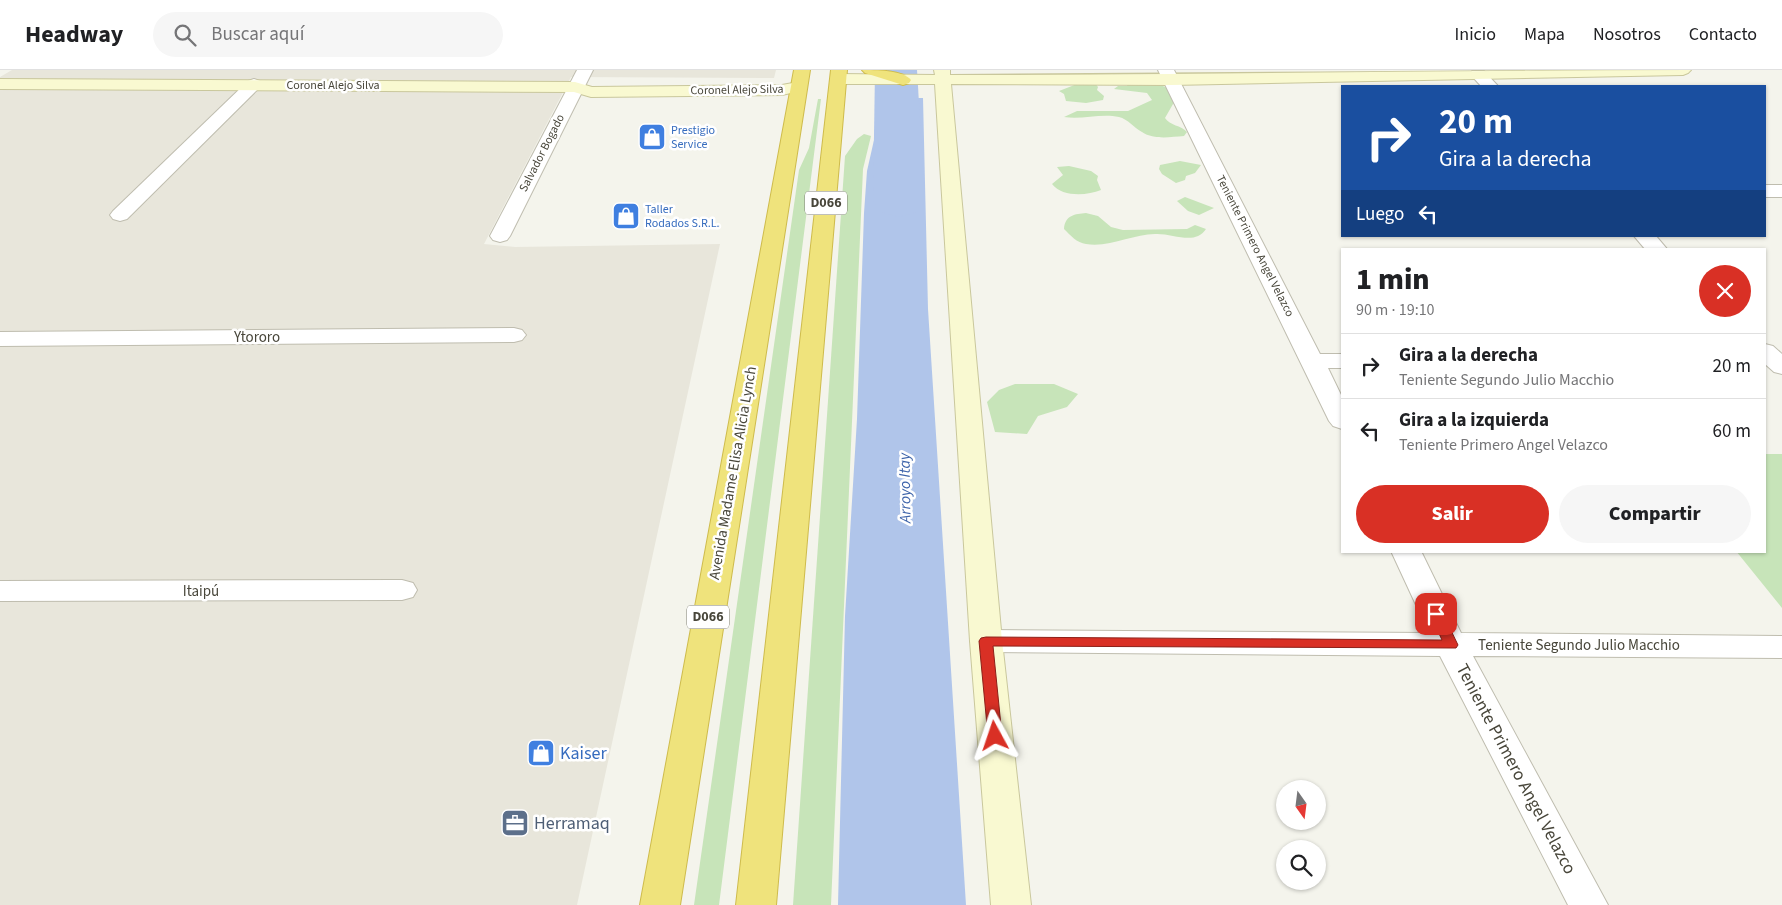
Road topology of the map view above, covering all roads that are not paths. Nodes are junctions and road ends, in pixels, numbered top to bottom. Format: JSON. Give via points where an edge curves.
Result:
{"nodes":[{"id":1,"x":585,"y":70,"type":"edge"},
{"id":2,"x":1683,"y":70,"type":"edge"},
{"id":3,"x":871,"y":73,"type":"edge"},
{"id":4,"x":1478,"y":74,"type":"junction"},
{"id":5,"x":1168,"y":75,"type":"edge"},
{"id":6,"x":936,"y":77,"type":"edge"},
{"id":7,"x":819,"y":79,"type":"edge"},
{"id":8,"x":0,"y":84,"type":"edge"},
{"id":9,"x":254,"y":84,"type":"junction"},
{"id":10,"x":1489,"y":85,"type":"edge"},
{"id":11,"x":575,"y":87,"type":"junction"},
{"id":12,"x":1766,"y":191,"type":"edge"},
{"id":13,"x":1782,"y":191,"type":"edge"},
{"id":14,"x":120,"y":215,"type":"dead end"},
{"id":15,"x":500,"y":236,"type":"dead end"},
{"id":16,"x":1645,"y":237,"type":"edge"},
{"id":17,"x":1656,"y":248,"type":"edge"},
{"id":18,"x":514,"y":335,"type":"dead end"},
{"id":19,"x":0,"y":339,"type":"edge"},
{"id":20,"x":1313,"y":361,"type":"junction"},
{"id":21,"x":1341,"y":361,"type":"edge"},
{"id":22,"x":1341,"y":419,"type":"edge"},
{"id":23,"x":1407,"y":553,"type":"edge"},
{"id":24,"x":402,"y":590,"type":"dead end"},
{"id":25,"x":0,"y":591,"type":"edge"},
{"id":26,"x":986,"y":641,"type":"junction"},
{"id":27,"x":1451,"y":645,"type":"junction"},
{"id":28,"x":1782,"y":647,"type":"edge"},
{"id":29,"x":660,"y":905,"type":"edge"},
{"id":30,"x":756,"y":905,"type":"edge"},
{"id":31,"x":1011,"y":905,"type":"edge"},
{"id":32,"x":1588,"y":905,"type":"edge"}],
"edges":[{"from":1,"to":11,"type":"street","name":"Salvador Bogado"},
{"from":2,"to":4,"type":"main road","name":"Coronel Alejo Silva"},
{"from":3,"to":6,"type":"main road","name":"Coronel Alejo Silva","via":[[903,80]]},
{"from":3,"to":7,"type":"main road","name":"Coronel Alejo Silva"},
{"from":4,"to":5,"type":"main road","name":"Coronel Alejo Silva"},
{"from":4,"to":10,"type":"street"},
{"from":5,"to":6,"type":"main road","name":"Coronel Alejo Silva"},
{"from":5,"to":20,"type":"street","name":"Teniente Primero Angel Velazco"},
{"from":6,"to":26,"type":"main road"},
{"from":7,"to":11,"type":"main road","name":"Coronel Alejo Silva","via":[[782,90],[591,92]]},
{"from":7,"to":29,"type":"highway","name":"Avenida Madame Elisa Alicia Lynch","number":"D066"},
{"from":7,"to":30,"type":"highway","number":"D066"},
{"from":8,"to":9,"type":"main road","name":"Coronel Alejo Silva"},
{"from":9,"to":11,"type":"main road","name":"Coronel Alejo Silva"},
{"from":9,"to":14,"type":"street"},
{"from":11,"to":15,"type":"street","name":"Salvador Bogado"},
{"from":12,"to":13,"type":"street"},
{"from":16,"to":17,"type":"street"},
{"from":18,"to":19,"type":"street","name":"Ytororo"},
{"from":20,"to":21,"type":"street"},
{"from":20,"to":22,"type":"street","name":"Teniente Primero Angel Velazco"},
{"from":23,"to":27,"type":"street","name":"Teniente Primero Angel Velazco"},
{"from":24,"to":25,"type":"street","name":"Itaipú"},
{"from":26,"to":27,"type":"street","name":"Teniente Segundo Julio Macchio"},
{"from":26,"to":31,"type":"main road"},
{"from":27,"to":28,"type":"street","name":"Teniente Segundo Julio Macchio"},
{"from":27,"to":32,"type":"street","name":"Teniente Primero Angel Velazco"}]}
